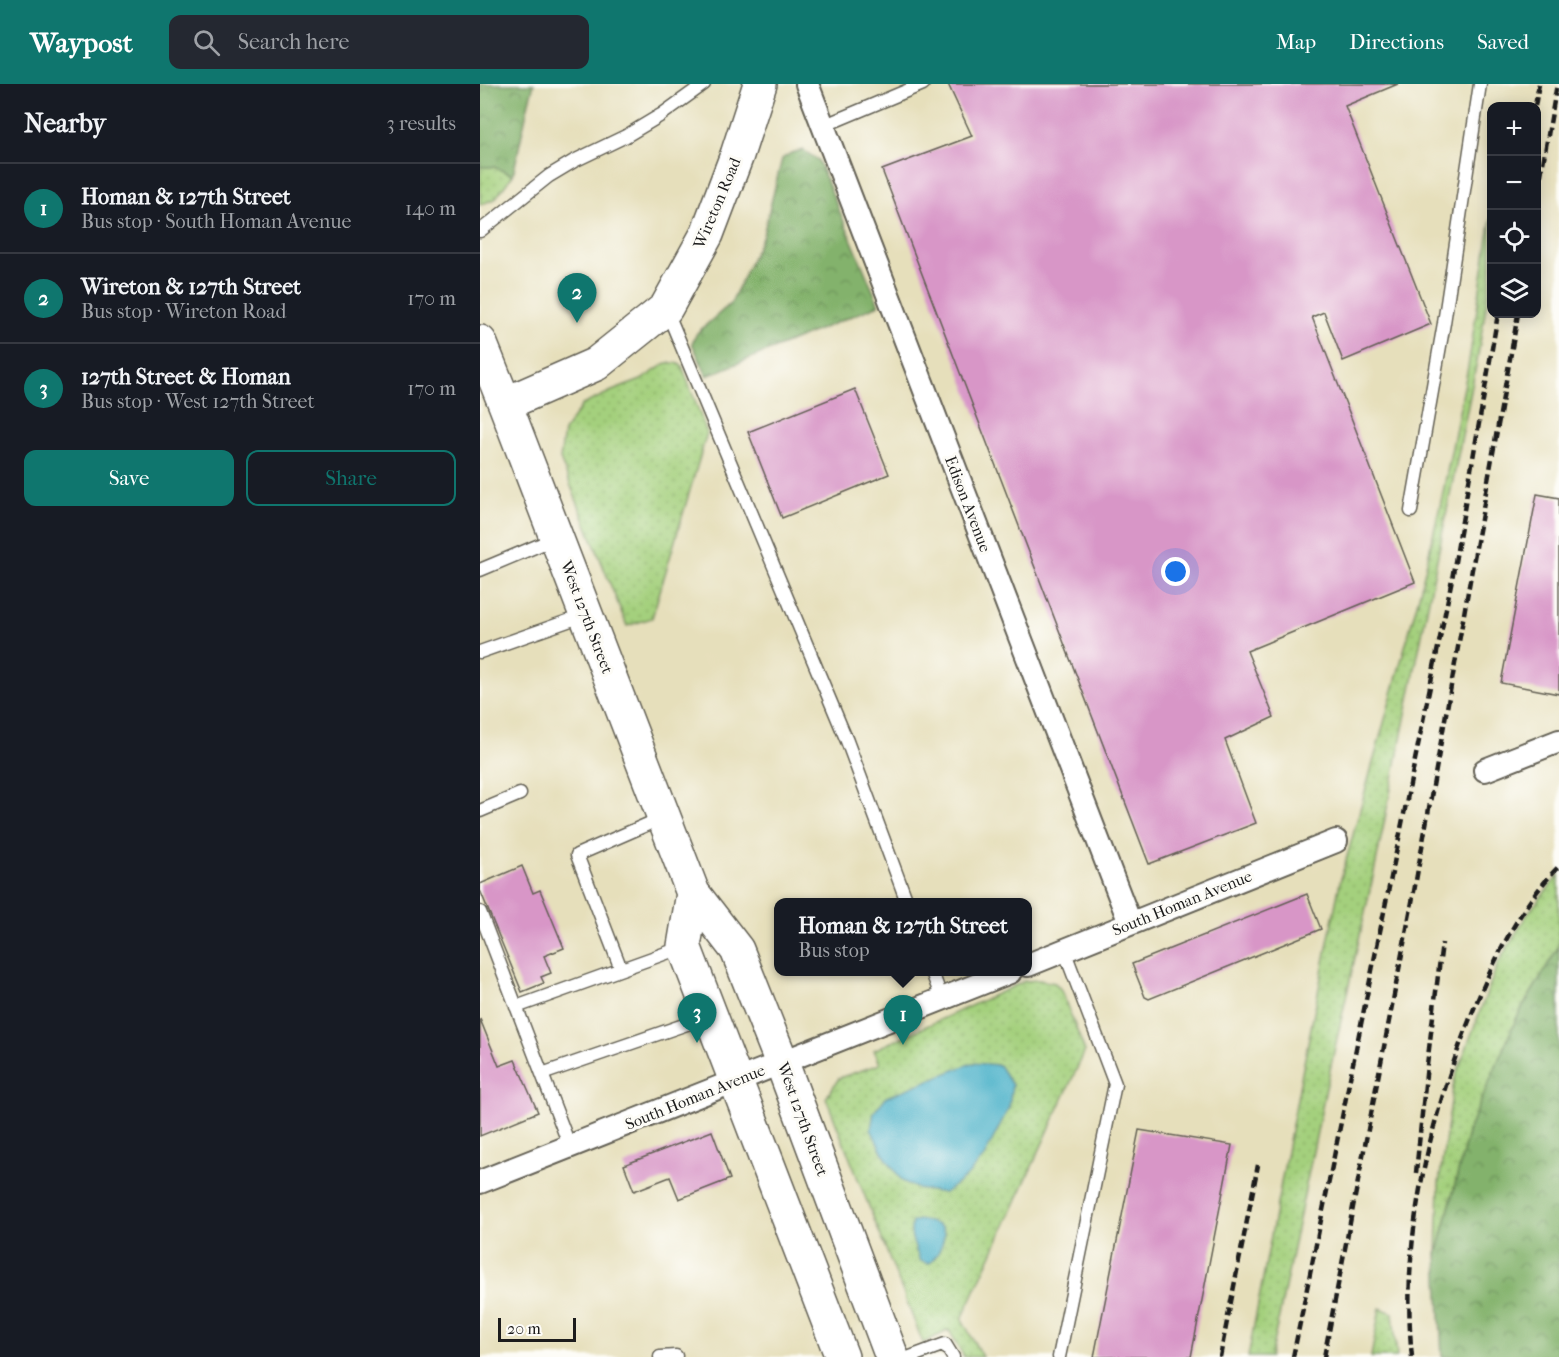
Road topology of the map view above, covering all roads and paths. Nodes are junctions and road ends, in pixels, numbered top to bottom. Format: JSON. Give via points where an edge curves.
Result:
{"nodes":[{"id":1,"x":704,"y":84,"type":"edge"},
{"id":2,"x":760,"y":84,"type":"edge"},
{"id":3,"x":807,"y":84,"type":"edge"},
{"id":4,"x":922,"y":84,"type":"edge"},
{"id":5,"x":1480,"y":84,"type":"edge"},
{"id":6,"x":823,"y":126,"type":"junction"},
{"id":7,"x":480,"y":231,"type":"edge"},
{"id":8,"x":666,"y":308,"type":"junction"},
{"id":9,"x":480,"y":342,"type":"edge"},
{"id":10,"x":505,"y":404,"type":"junction"},
{"id":11,"x":1411,"y":511,"type":"dead end"},
{"id":12,"x":556,"y":538,"type":"junction"},
{"id":13,"x":480,"y":570,"type":"edge"},
{"id":14,"x":586,"y":614,"type":"junction"},
{"id":15,"x":480,"y":652,"type":"edge"},
{"id":16,"x":1559,"y":741,"type":"edge"},
{"id":17,"x":1485,"y":770,"type":"dead end"},
{"id":18,"x":520,"y":794,"type":"dead end"},
{"id":19,"x":480,"y":811,"type":"edge"},
{"id":20,"x":664,"y":818,"type":"junction"},
{"id":21,"x":1336,"y":841,"type":"dead end"},
{"id":22,"x":693,"y":893,"type":"junction"},
{"id":23,"x":905,"y":898,"type":"edge"},
{"id":24,"x":480,"y":912,"type":"edge"},
{"id":25,"x":1130,"y":923,"type":"junction"},
{"id":26,"x":684,"y":946,"type":"junction"},
{"id":27,"x":1064,"y":950,"type":"junction"},
{"id":28,"x":1032,"y":962,"type":"edge"},
{"id":29,"x":621,"y":969,"type":"junction"},
{"id":30,"x":933,"y":976,"type":"edge"},
{"id":31,"x":1000,"y":976,"type":"edge"},
{"id":32,"x":942,"y":999,"type":"junction"},
{"id":33,"x":516,"y":1006,"type":"junction"},
{"id":34,"x":711,"y":1016,"type":"junction"},
{"id":35,"x":782,"y":1063,"type":"junction"},
{"id":36,"x":542,"y":1074,"type":"junction"},
{"id":37,"x":737,"y":1081,"type":"junction"},
{"id":38,"x":570,"y":1147,"type":"junction"},
{"id":39,"x":480,"y":1182,"type":"edge"},
{"id":40,"x":676,"y":1356,"type":"edge"},
{"id":41,"x":660,"y":1357,"type":"edge"},
{"id":42,"x":842,"y":1357,"type":"edge"},
{"id":43,"x":892,"y":1357,"type":"edge"},
{"id":44,"x":910,"y":1357,"type":"edge"},
{"id":45,"x":952,"y":1357,"type":"edge"},
{"id":46,"x":1059,"y":1357,"type":"edge"}],
"edges":[{"from":1,"to":7,"type":"lane","via":[[626,136],[549,176]]},
{"from":2,"to":8,"type":"main road","name":"Wireton Road","via":[[707,234]]},
{"from":3,"to":6,"type":"street","name":"Edison Avenue"},
{"from":4,"to":6,"type":"lane"},
{"from":5,"to":11,"type":"lane"},
{"from":6,"to":25,"type":"street","name":"Edison Avenue"},
{"from":8,"to":10,"type":"main road","name":"Wireton Road","via":[[596,364]]},
{"from":8,"to":23,"type":"lane","via":[[847,741]]},
{"from":9,"to":10,"type":"main road","name":"West 127th Street"},
{"from":10,"to":12,"type":"main road","name":"West 127th Street"},
{"from":12,"to":13,"type":"lane"},
{"from":12,"to":14,"type":"main road","name":"West 127th Street"},
{"from":14,"to":15,"type":"lane"},
{"from":14,"to":20,"type":"main road","name":"West 127th Street"},
{"from":16,"to":17,"type":"street"},
{"from":18,"to":19,"type":"lane"},
{"from":20,"to":22,"type":"main road","name":"West 127th Street"},
{"from":20,"to":29,"type":"lane","via":[[577,855]]},
{"from":21,"to":25,"type":"street","name":"South Homan Avenue"},
{"from":22,"to":26,"type":"main road"},
{"from":22,"to":35,"type":"main road","name":"West 127th Street","via":[[737,950]]},
{"from":24,"to":33,"type":"lane"},
{"from":25,"to":27,"type":"street","name":"South Homan Avenue"},
{"from":26,"to":29,"type":"lane"},
{"from":26,"to":34,"type":"main road"},
{"from":27,"to":28,"type":"street","name":"South Homan Avenue"},
{"from":27,"to":46,"type":"lane","via":[[1115,1084]]},
{"from":29,"to":33,"type":"lane"},
{"from":30,"to":32,"type":"lane"},
{"from":31,"to":32,"type":"street","name":"South Homan Avenue"},
{"from":32,"to":35,"type":"street","name":"South Homan Avenue"},
{"from":33,"to":36,"type":"lane"},
{"from":34,"to":36,"type":"lane"},
{"from":34,"to":37,"type":"main road"},
{"from":35,"to":37,"type":"street","name":"South Homan Avenue"},
{"from":35,"to":43,"type":"main road","name":"West 127th Street"},
{"from":36,"to":38,"type":"lane"},
{"from":37,"to":38,"type":"street","name":"South Homan Avenue"},
{"from":37,"to":42,"type":"main road"},
{"from":38,"to":39,"type":"street","name":"South Homan Avenue"},
{"from":40,"to":41,"type":"lane"},
{"from":44,"to":45,"type":"lane","via":[[945,1344]]}]}
